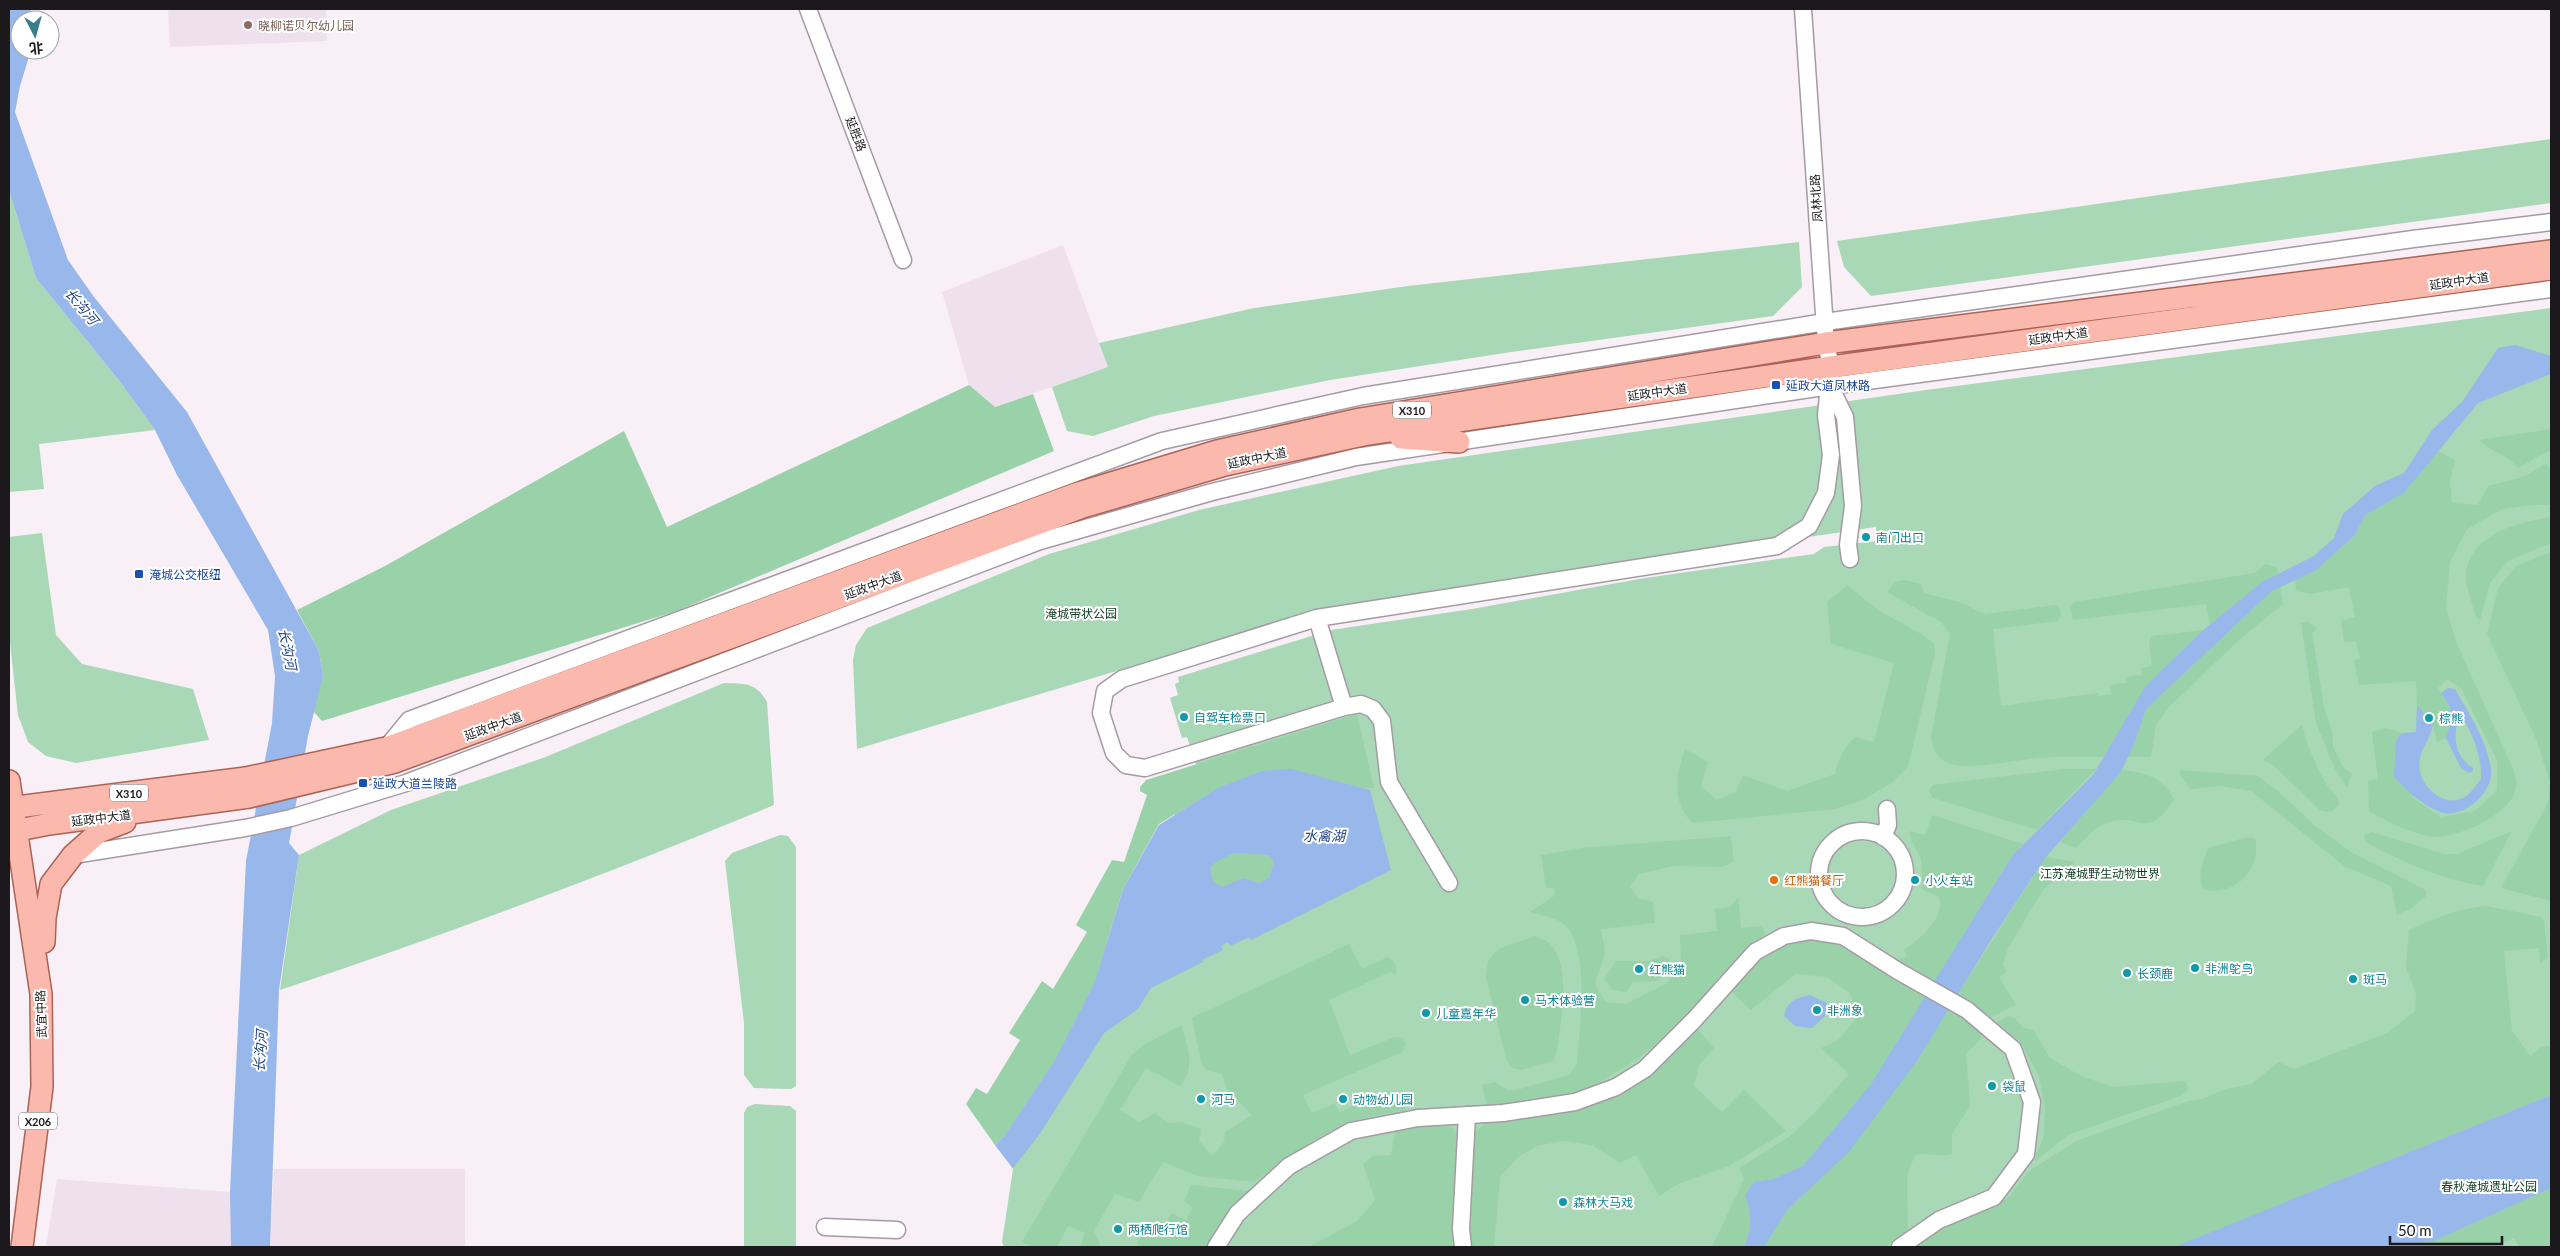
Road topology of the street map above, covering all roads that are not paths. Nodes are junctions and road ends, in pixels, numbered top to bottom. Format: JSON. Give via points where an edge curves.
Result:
{"nodes":[{"id":1,"x":808,"y":9,"type":"edge"},
{"id":2,"x":1803,"y":9,"type":"edge"},
{"id":3,"x":2551,"y":222,"type":"edge"},
{"id":4,"x":2551,"y":250,"type":"edge"},
{"id":5,"x":903,"y":260,"type":"dead end"},
{"id":6,"x":2551,"y":269,"type":"edge"},
{"id":7,"x":2551,"y":289,"type":"edge"},
{"id":8,"x":1826,"y":333,"type":"junction"},
{"id":9,"x":1831,"y":376,"type":"junction"},
{"id":10,"x":1360,"y":436,"type":"junction"},
{"id":11,"x":1459,"y":442,"type":"junction"},
{"id":12,"x":1850,"y":559,"type":"dead end"},
{"id":13,"x":1317,"y":618,"type":"junction"},
{"id":14,"x":1344,"y":706,"type":"junction"},
{"id":15,"x":391,"y":755,"type":"junction"},
{"id":16,"x":9,"y":781,"type":"edge"},
{"id":17,"x":247,"y":788,"type":"junction"},
{"id":18,"x":11,"y":808,"type":"edge"},
{"id":19,"x":1887,"y":809,"type":"dead end"},
{"id":20,"x":150,"y":812,"type":"junction"},
{"id":21,"x":13,"y":832,"type":"edge"},
{"id":22,"x":1883,"y":837,"type":"junction"},
{"id":23,"x":73,"y":854,"type":"junction"},
{"id":24,"x":1448,"y":883,"type":"dead end"},
{"id":25,"x":1850,"y":915,"type":"junction"},
{"id":26,"x":1843,"y":936,"type":"junction"},
{"id":27,"x":41,"y":994,"type":"junction"},
{"id":28,"x":1467,"y":1114,"type":"junction"},
{"id":29,"x":825,"y":1227,"type":"dead end"},
{"id":30,"x":897,"y":1230,"type":"dead end"},
{"id":31,"x":22,"y":1247,"type":"edge"},
{"id":32,"x":1216,"y":1247,"type":"edge"},
{"id":33,"x":1463,"y":1247,"type":"edge"},
{"id":34,"x":1900,"y":1247,"type":"edge"}],
"edges":[{"from":1,"to":5,"type":"street","name":"延胜路"},
{"from":2,"to":8,"type":"street","name":"凤林北路"},
{"from":3,"to":8,"type":"street","via":[[2413,239]]},
{"from":4,"to":8,"type":"main road","name":"延政中大道","number":"X310"},
{"from":6,"to":9,"type":"main road","name":"延政中大道","number":"X310"},
{"from":7,"to":9,"type":"street"},
{"from":8,"to":9,"type":"street","name":"凤林北路"},
{"from":8,"to":15,"type":"main road","name":"延政中大道","number":"X310","via":[[1360,419],[1217,451],[1075,494]]},
{"from":9,"to":10,"type":"main road","name":"延政中大道","number":"X310"},
{"from":9,"to":11,"type":"street"},
{"from":9,"to":12,"type":"street","via":[[1846,417],[1853,506],[1848,545]]},
{"from":9,"to":13,"type":"street","via":[[1826,415],[1831,456],[1826,493],[1808,526],[1777,546]]},
{"from":10,"to":11,"type":"main road"},
{"from":10,"to":15,"type":"main road","name":"延政中大道","number":"X310","via":[[1225,465],[1083,507]]},
{"from":11,"to":23,"type":"street","via":[[1346,460],[1212,492],[1040,541],[406,783],[291,818]]},
{"from":13,"to":14,"type":"street"},
{"from":13,"to":14,"type":"street","via":[[1122,679],[1105,691],[1101,713],[1114,753],[1126,765],[1145,768]]},
{"from":14,"to":24,"type":"street","via":[[1361,704],[1373,709],[1382,722],[1389,782]]},
{"from":15,"to":17,"type":"main road","name":"延政中大道"},
{"from":16,"to":18,"type":"main road","name":"武宜中路","number":"X206"},
{"from":17,"to":18,"type":"main road","name":"延政中大道","number":"X310"},
{"from":17,"to":20,"type":"main road","name":"延政中大道","number":"X310"},
{"from":18,"to":21,"type":"main road","name":"武宜中路","number":"X206"},
{"from":19,"to":22,"type":"street","via":[[1888,825]]},
{"from":20,"to":21,"type":"main road","name":"延政中大道","number":"X310","via":[[49,824]]},
{"from":20,"to":23,"type":"main road","via":[[99,832]]},
{"from":21,"to":27,"type":"main road","name":"武宜中路","number":"X206"},
{"from":22,"to":25,"type":"street","via":[[1897,848],[1903,861],[1903,889],[1896,902],[1885,911],[1871,916]]},
{"from":22,"to":25,"type":"street","via":[[1860,832],[1846,835],[1826,852],[1820,865],[1823,892],[1831,904]]},
{"from":23,"to":27,"type":"main road","via":[[51,884],[45,918]]},
{"from":25,"to":26,"type":"street"},
{"from":26,"to":28,"type":"street","via":[[1811,931],[1784,936],[1754,952],[1659,1055],[1616,1087],[1575,1102]]},
{"from":26,"to":34,"type":"street","via":[[1967,1010],[2013,1049],[2032,1102],[2026,1154],[1994,1197],[1939,1220]]},
{"from":27,"to":31,"type":"main road","name":"武宜中路","number":"X206","via":[[42,1087]]},
{"from":28,"to":32,"type":"street","via":[[1418,1118],[1351,1131],[1289,1166],[1237,1214]]},
{"from":28,"to":33,"type":"street","via":[[1461,1229]]},
{"from":29,"to":30,"type":"street"}]}
